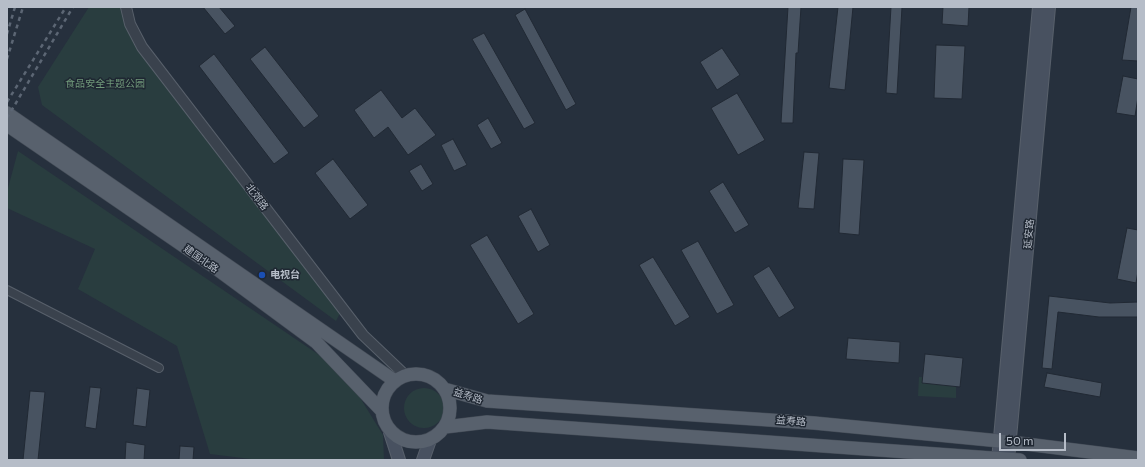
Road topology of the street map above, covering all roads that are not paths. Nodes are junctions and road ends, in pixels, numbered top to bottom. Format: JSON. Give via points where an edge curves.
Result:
{"nodes":[{"id":1,"x":126,"y":7,"type":"edge"},
{"id":2,"x":1039,"y":7,"type":"edge"},
{"id":3,"x":1049,"y":7,"type":"edge"},
{"id":4,"x":7,"y":113,"type":"edge"},
{"id":5,"x":7,"y":125,"type":"edge"},
{"id":6,"x":7,"y":290,"type":"edge"},
{"id":7,"x":159,"y":368,"type":"dead end"},
{"id":8,"x":400,"y":378,"type":"junction"},
{"id":9,"x":444,"y":388,"type":"junction"},
{"id":10,"x":381,"y":410,"type":"junction"},
{"id":11,"x":445,"y":427,"type":"junction"},
{"id":12,"x":390,"y":432,"type":"junction"},
{"id":13,"x":430,"y":440,"type":"junction"},
{"id":14,"x":1005,"y":442,"type":"junction"},
{"id":15,"x":1138,"y":458,"type":"edge"},
{"id":16,"x":1006,"y":459,"type":"edge"},
{"id":17,"x":399,"y":460,"type":"edge"},
{"id":18,"x":423,"y":460,"type":"edge"}],
"edges":[{"from":1,"to":8,"type":"street","name":"北郊路","via":[[130,24],[142,47],[363,335]]},
{"from":2,"to":14,"type":"main road"},
{"from":3,"to":14,"type":"main road","name":"延安路"},
{"from":4,"to":8,"type":"main road","name":"建国北路"},
{"from":5,"to":10,"type":"main road","name":"建国北路","via":[[217,269],[316,342]]},
{"from":6,"to":7,"type":"street"},
{"from":8,"to":9,"type":"main road","via":[[416,374],[426,376]]},
{"from":8,"to":10,"type":"main road","via":[[387,389],[382,399]]},
{"from":9,"to":11,"type":"main road","via":[[450,408]]},
{"from":9,"to":14,"type":"main road","name":"益寿路","via":[[487,401],[814,423]]},
{"from":10,"to":12,"type":"main road"},
{"from":11,"to":13,"type":"main road"},
{"from":11,"to":16,"type":"main road","via":[[487,422]]},
{"from":12,"to":13,"type":"main road","via":[[410,443]]},
{"from":12,"to":17,"type":"main road"},
{"from":13,"to":18,"type":"main road"},
{"from":14,"to":15,"type":"main road","name":"益寿路"},
{"from":14,"to":16,"type":"main road","name":"延安路"}]}
